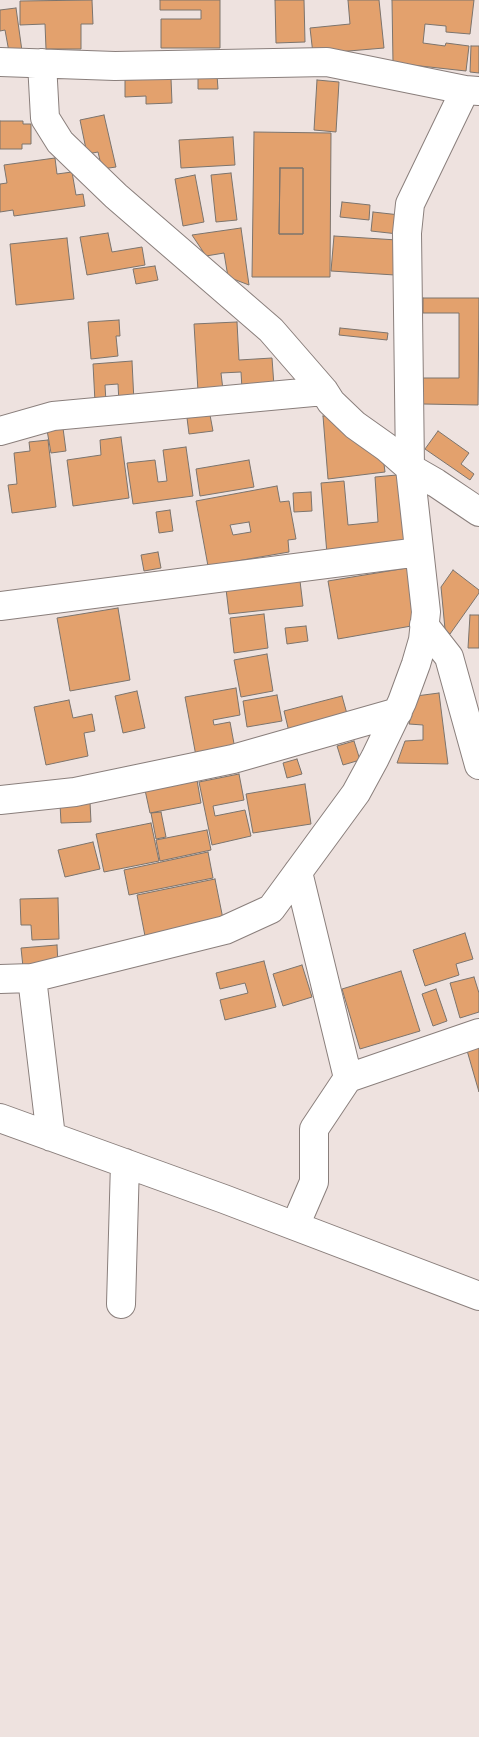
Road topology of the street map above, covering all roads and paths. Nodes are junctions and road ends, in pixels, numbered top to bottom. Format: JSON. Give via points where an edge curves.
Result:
{"nodes":[{"id":1,"x":0,"y":62,"type":"edge"},
{"id":2,"x":42,"y":63,"type":"junction"},
{"id":3,"x":472,"y":91,"type":"edge"},
{"id":4,"x":324,"y":391,"type":"junction"},
{"id":5,"x":0,"y":431,"type":"edge"},
{"id":6,"x":410,"y":468,"type":"junction"},
{"id":7,"x":479,"y":512,"type":"edge"},
{"id":8,"x":419,"y":552,"type":"junction"},
{"id":9,"x":0,"y":606,"type":"edge"},
{"id":10,"x":424,"y":625,"type":"junction"},
{"id":11,"x":398,"y":712,"type":"junction"},
{"id":12,"x":479,"y":765,"type":"edge"},
{"id":13,"x":0,"y":800,"type":"edge"},
{"id":14,"x":298,"y":872,"type":"junction"},
{"id":15,"x":32,"y":978,"type":"junction"},
{"id":16,"x":0,"y":979,"type":"edge"},
{"id":17,"x":479,"y":1033,"type":"edge"},
{"id":18,"x":348,"y":1078,"type":"junction"},
{"id":19,"x":0,"y":1118,"type":"edge"},
{"id":20,"x":51,"y":1137,"type":"junction"},
{"id":21,"x":125,"y":1163,"type":"junction"},
{"id":22,"x":296,"y":1226,"type":"junction"},
{"id":23,"x":479,"y":1296,"type":"edge"},
{"id":24,"x":121,"y":1304,"type":"dead end"}],
"edges":[{"from":1,"to":2,"type":"street"},
{"from":2,"to":3,"type":"street","via":[[115,66],[327,62]]},
{"from":2,"to":4,"type":"street","via":[[45,118],[60,142],[116,196],[270,330]]},
{"from":3,"to":6,"type":"street","via":[[410,204],[407,233]]},
{"from":4,"to":5,"type":"street","via":[[53,416]]},
{"from":4,"to":6,"type":"street","via":[[355,426]]},
{"from":6,"to":7,"type":"street"},
{"from":6,"to":8,"type":"street"},
{"from":8,"to":9,"type":"street"},
{"from":8,"to":10,"type":"street","via":[[426,612]]},
{"from":10,"to":11,"type":"street","via":[[416,664]]},
{"from":10,"to":12,"type":"street","via":[[449,657]]},
{"from":11,"to":13,"type":"street","via":[[233,759],[74,792]]},
{"from":11,"to":14,"type":"street","via":[[356,793]]},
{"from":14,"to":15,"type":"street","via":[[271,909],[225,930]]},
{"from":14,"to":18,"type":"street"},
{"from":15,"to":16,"type":"street"},
{"from":15,"to":20,"type":"street"},
{"from":17,"to":18,"type":"street"},
{"from":18,"to":22,"type":"street","via":[[314,1129],[314,1182]]},
{"from":19,"to":20,"type":"street"},
{"from":20,"to":21,"type":"street"},
{"from":21,"to":22,"type":"street"},
{"from":21,"to":24,"type":"street"},
{"from":22,"to":23,"type":"street"}]}
